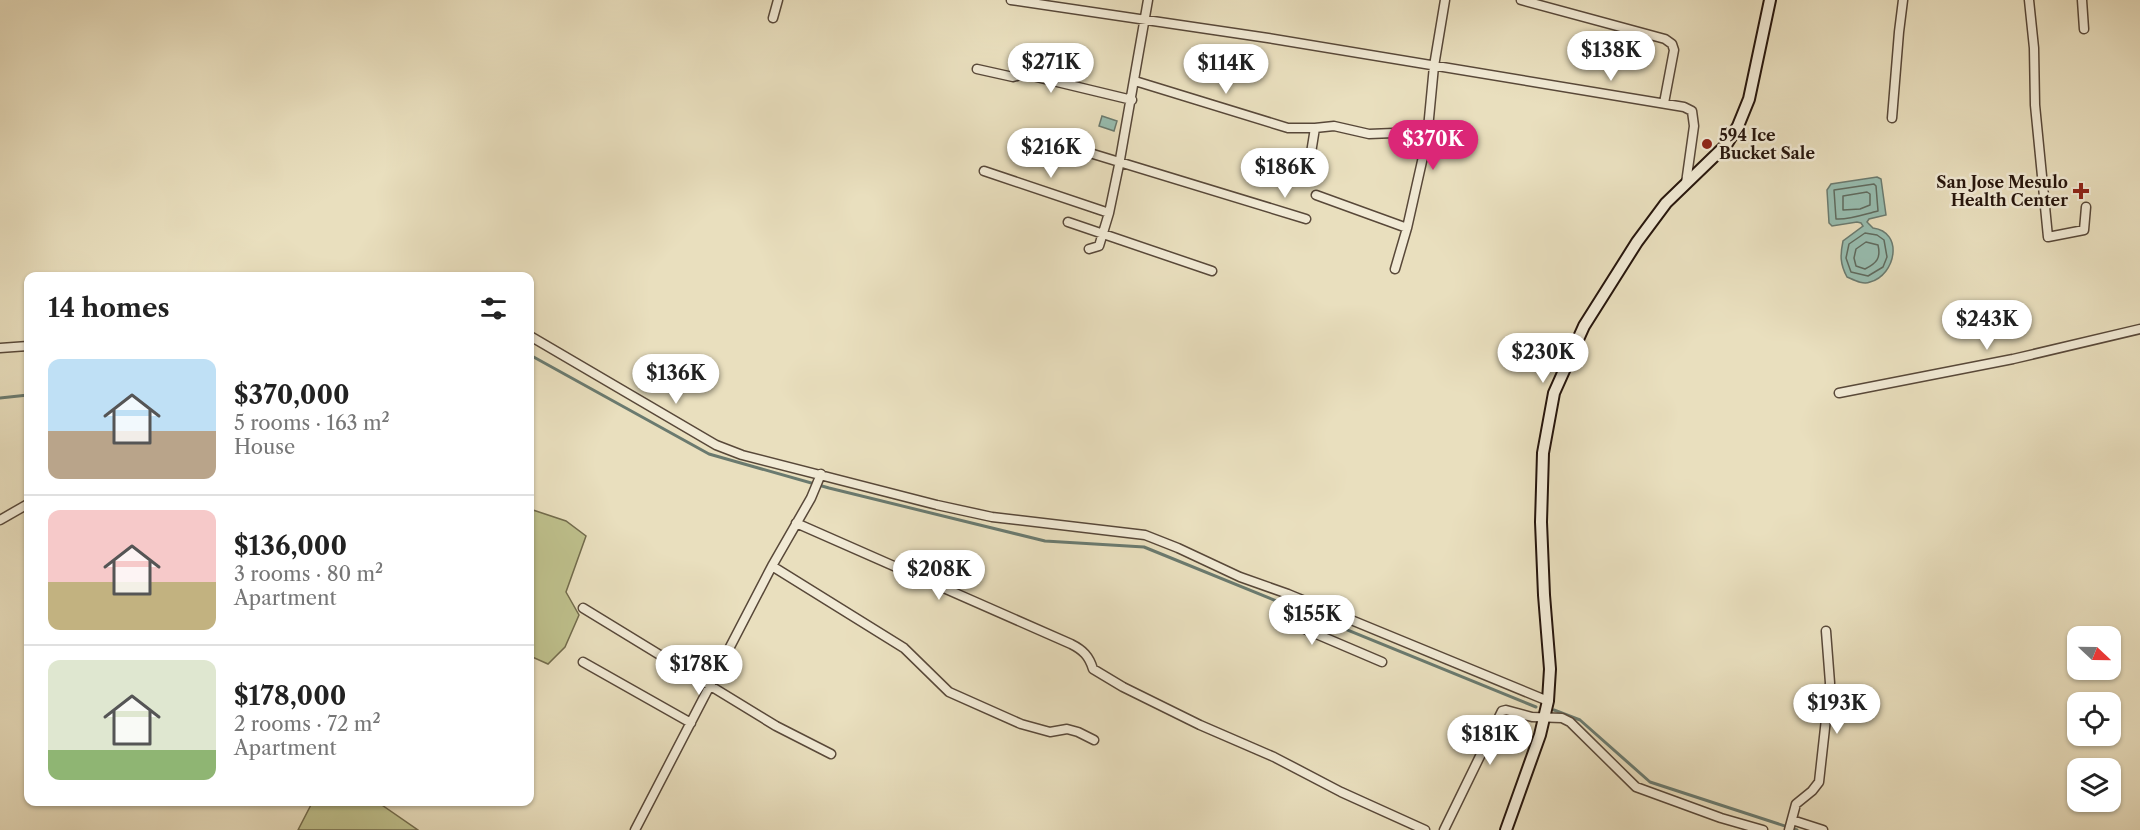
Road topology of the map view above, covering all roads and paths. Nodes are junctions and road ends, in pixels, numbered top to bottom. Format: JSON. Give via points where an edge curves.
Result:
{"nodes":[{"id":1,"x":778,"y":0,"type":"edge"},
{"id":2,"x":1011,"y":0,"type":"edge"},
{"id":3,"x":1148,"y":0,"type":"edge"},
{"id":4,"x":1445,"y":0,"type":"edge"},
{"id":5,"x":1521,"y":0,"type":"edge"},
{"id":6,"x":1770,"y":0,"type":"edge"},
{"id":7,"x":1903,"y":0,"type":"edge"},
{"id":8,"x":2029,"y":0,"type":"edge"},
{"id":9,"x":2082,"y":0,"type":"edge"},
{"id":10,"x":773,"y":18,"type":"dead end"},
{"id":11,"x":1145,"y":18,"type":"junction"},
{"id":12,"x":2084,"y":29,"type":"dead end"},
{"id":13,"x":1434,"y":66,"type":"junction"},
{"id":14,"x":977,"y":69,"type":"dead end"},
{"id":15,"x":1135,"y":81,"type":"junction"},
{"id":16,"x":1132,"y":100,"type":"junction"},
{"id":17,"x":1665,"y":103,"type":"junction"},
{"id":18,"x":1892,"y":118,"type":"dead end"},
{"id":19,"x":1315,"y":128,"type":"junction"},
{"id":20,"x":1427,"y":139,"type":"junction"},
{"id":21,"x":1057,"y":143,"type":"dead end"},
{"id":22,"x":1311,"y":153,"type":"dead end"},
{"id":23,"x":1120,"y":161,"type":"junction"},
{"id":24,"x":984,"y":171,"type":"dead end"},
{"id":25,"x":1686,"y":183,"type":"junction"},
{"id":26,"x":1316,"y":195,"type":"dead end"},
{"id":27,"x":2086,"y":207,"type":"dead end"},
{"id":28,"x":1109,"y":213,"type":"junction"},
{"id":29,"x":1306,"y":219,"type":"dead end"},
{"id":30,"x":1068,"y":222,"type":"dead end"},
{"id":31,"x":1407,"y":228,"type":"junction"},
{"id":32,"x":1103,"y":235,"type":"junction"},
{"id":33,"x":1089,"y":249,"type":"dead end"},
{"id":34,"x":1395,"y":269,"type":"dead end"},
{"id":35,"x":1212,"y":271,"type":"dead end"},
{"id":36,"x":2140,"y":329,"type":"edge"},
{"id":37,"x":534,"y":338,"type":"edge"},
{"id":38,"x":24,"y":346,"type":"edge"},
{"id":39,"x":0,"y":348,"type":"edge"},
{"id":40,"x":1839,"y":393,"type":"dead end"},
{"id":41,"x":820,"y":476,"type":"junction"},
{"id":42,"x":24,"y":506,"type":"edge"},
{"id":43,"x":0,"y":520,"type":"edge"},
{"id":44,"x":796,"y":523,"type":"junction"},
{"id":45,"x":772,"y":566,"type":"junction"},
{"id":46,"x":1287,"y":596,"type":"junction"},
{"id":47,"x":583,"y":608,"type":"dead end"},
{"id":48,"x":1826,"y":631,"type":"dead end"},
{"id":49,"x":1382,"y":662,"type":"dead end"},
{"id":50,"x":583,"y":663,"type":"dead end"},
{"id":51,"x":709,"y":686,"type":"junction"},
{"id":52,"x":1548,"y":701,"type":"junction"},
{"id":53,"x":1544,"y":717,"type":"junction"},
{"id":54,"x":691,"y":723,"type":"junction"},
{"id":55,"x":1094,"y":740,"type":"dead end"},
{"id":56,"x":831,"y":754,"type":"dead end"},
{"id":57,"x":1791,"y":825,"type":"edge"},
{"id":58,"x":634,"y":830,"type":"edge"},
{"id":59,"x":1425,"y":830,"type":"edge"},
{"id":60,"x":1444,"y":830,"type":"edge"},
{"id":61,"x":1506,"y":830,"type":"edge"},
{"id":62,"x":1762,"y":830,"type":"edge"},
{"id":63,"x":1823,"y":830,"type":"edge"}],
"edges":[{"from":1,"to":10,"type":"street"},
{"from":2,"to":11,"type":"street"},
{"from":3,"to":11,"type":"street"},
{"from":4,"to":13,"type":"street"},
{"from":5,"to":17,"type":"street","via":[[1672,44]]},
{"from":6,"to":25,"type":"main road","via":[[1749,99],[1738,126],[1726,145]]},
{"from":7,"to":18,"type":"street"},
{"from":8,"to":27,"type":"street","via":[[2048,237],[2084,230]]},
{"from":9,"to":12,"type":"street"},
{"from":11,"to":13,"type":"street"},
{"from":11,"to":15,"type":"street"},
{"from":13,"to":17,"type":"street"},
{"from":13,"to":20,"type":"street"},
{"from":14,"to":16,"type":"street","via":[[1013,77],[1024,74]]},
{"from":15,"to":16,"type":"street"},
{"from":15,"to":19,"type":"street","via":[[1288,128]]},
{"from":16,"to":23,"type":"street"},
{"from":17,"to":25,"type":"street","via":[[1692,111],[1694,126]]},
{"from":19,"to":20,"type":"street","via":[[1334,126],[1369,134],[1394,133]]},
{"from":19,"to":22,"type":"street"},
{"from":20,"to":31,"type":"street"},
{"from":21,"to":23,"type":"street"},
{"from":23,"to":28,"type":"street"},
{"from":23,"to":29,"type":"street"},
{"from":24,"to":28,"type":"street"},
{"from":25,"to":52,"type":"main road","via":[[1637,242],[1595,308],[1554,393],[1543,453],[1541,522],[1550,669]]},
{"from":26,"to":31,"type":"street"},
{"from":28,"to":32,"type":"street"},
{"from":30,"to":32,"type":"street"},
{"from":31,"to":34,"type":"street"},
{"from":32,"to":33,"type":"street","via":[[1099,246]]},
{"from":32,"to":35,"type":"street"},
{"from":36,"to":40,"type":"street"},
{"from":37,"to":41,"type":"street","via":[[716,445]]},
{"from":38,"to":39,"type":"street"},
{"from":41,"to":44,"type":"street"},
{"from":41,"to":46,"type":"street","via":[[992,517],[1144,535]]},
{"from":42,"to":43,"type":"street"},
{"from":44,"to":45,"type":"street"},
{"from":44,"to":59,"type":"street","via":[[1082,649],[1093,669],[1123,687]]},
{"from":45,"to":51,"type":"street"},
{"from":45,"to":55,"type":"street","via":[[904,648],[949,692],[1022,724],[1050,732],[1067,729]]},
{"from":46,"to":49,"type":"street","via":[[1281,620]]},
{"from":46,"to":52,"type":"street"},
{"from":47,"to":51,"type":"street"},
{"from":48,"to":57,"type":"street","via":[[1830,682],[1819,782],[1796,804]]},
{"from":50,"to":54,"type":"street"},
{"from":51,"to":54,"type":"street"},
{"from":51,"to":56,"type":"street"},
{"from":52,"to":53,"type":"main road"},
{"from":53,"to":60,"type":"street","via":[[1502,711]]},
{"from":53,"to":61,"type":"main road"},
{"from":53,"to":62,"type":"street","via":[[1570,722],[1636,787]]},
{"from":54,"to":58,"type":"street"},
{"from":57,"to":63,"type":"street"}]}
